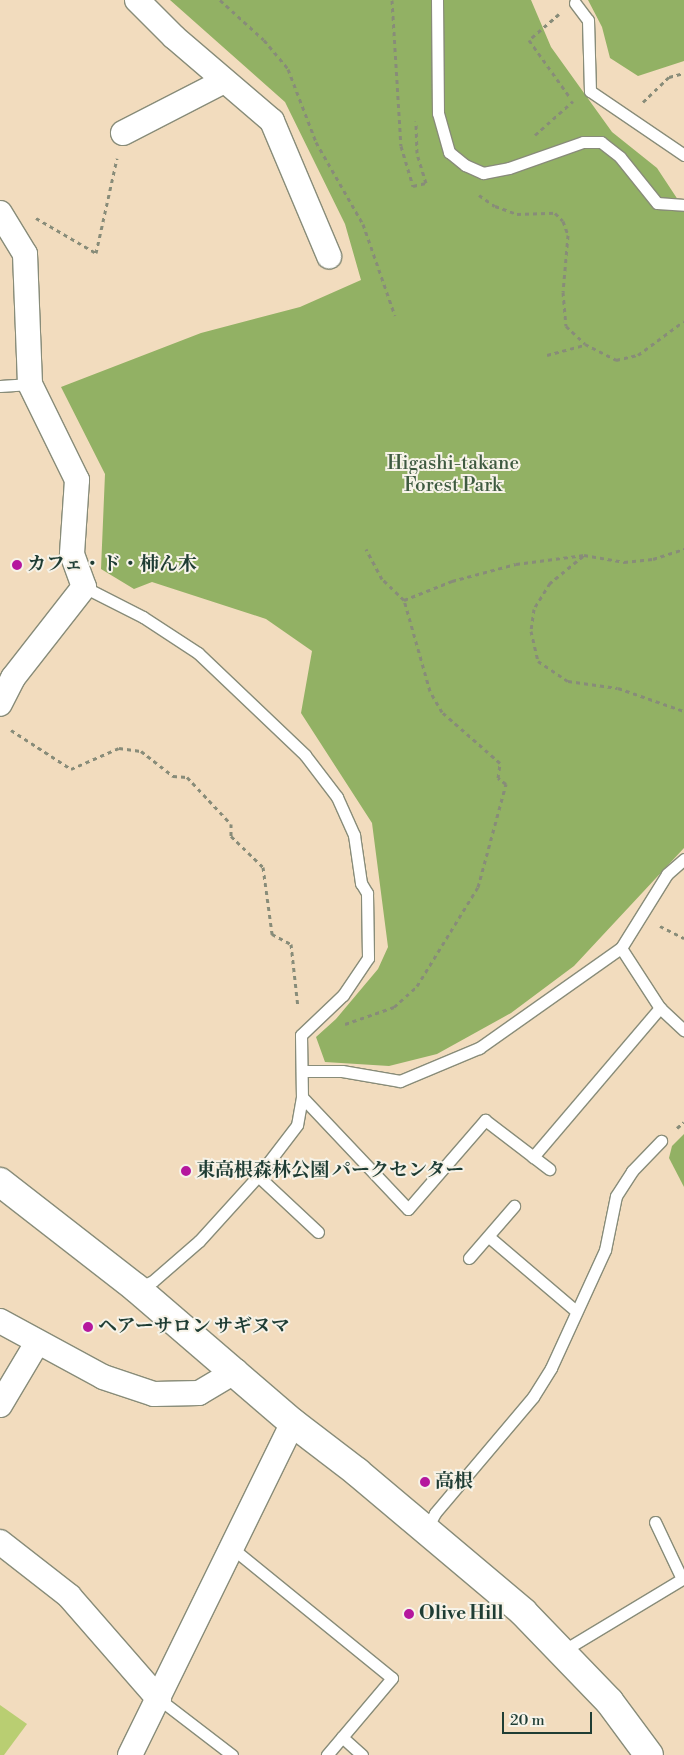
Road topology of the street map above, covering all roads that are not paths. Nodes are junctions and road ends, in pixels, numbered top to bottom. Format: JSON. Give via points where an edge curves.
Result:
{"nodes":[{"id":1,"x":137,"y":0,"type":"edge"},
{"id":2,"x":436,"y":0,"type":"edge"},
{"id":3,"x":576,"y":3,"type":"road end"},
{"id":4,"x":224,"y":81,"type":"junction"},
{"id":5,"x":123,"y":133,"type":"road end"},
{"id":6,"x":684,"y":155,"type":"edge"},
{"id":7,"x":684,"y":205,"type":"edge"},
{"id":8,"x":0,"y":213,"type":"edge"},
{"id":9,"x":329,"y":256,"type":"dead end"},
{"id":10,"x":30,"y":384,"type":"junction"},
{"id":11,"x":0,"y":386,"type":"edge"},
{"id":12,"x":84,"y":587,"type":"junction"},
{"id":13,"x":0,"y":704,"type":"edge"},
{"id":14,"x":684,"y":859,"type":"edge"},
{"id":15,"x":620,"y":948,"type":"junction"},
{"id":16,"x":660,"y":1008,"type":"junction"},
{"id":17,"x":684,"y":1030,"type":"edge"},
{"id":18,"x":302,"y":1070,"type":"junction"},
{"id":19,"x":302,"y":1097,"type":"junction"},
{"id":20,"x":661,"y":1141,"type":"dead end"},
{"id":21,"x":533,"y":1157,"type":"junction"},
{"id":22,"x":548,"y":1169,"type":"dead end"},
{"id":23,"x":258,"y":1176,"type":"junction"},
{"id":24,"x":0,"y":1182,"type":"edge"},
{"id":25,"x":514,"y":1206,"type":"dead end"},
{"id":26,"x":318,"y":1232,"type":"dead end"},
{"id":27,"x":489,"y":1237,"type":"junction"},
{"id":28,"x":469,"y":1258,"type":"dead end"},
{"id":29,"x":136,"y":1288,"type":"junction"},
{"id":30,"x":576,"y":1311,"type":"junction"},
{"id":31,"x":0,"y":1321,"type":"edge"},
{"id":32,"x":37,"y":1343,"type":"junction"},
{"id":33,"x":236,"y":1371,"type":"junction"},
{"id":34,"x":3,"y":1391,"type":"edge"},
{"id":35,"x":293,"y":1423,"type":"junction"},
{"id":36,"x":655,"y":1522,"type":"dead end"},
{"id":37,"x":426,"y":1530,"type":"junction"},
{"id":38,"x":0,"y":1542,"type":"edge"},
{"id":39,"x":232,"y":1548,"type":"junction"},
{"id":40,"x":562,"y":1652,"type":"junction"},
{"id":41,"x":159,"y":1699,"type":"junction"},
{"id":42,"x":342,"y":1737,"type":"junction"},
{"id":43,"x":130,"y":1755,"type":"edge"},
{"id":44,"x":232,"y":1755,"type":"edge"},
{"id":45,"x":326,"y":1755,"type":"edge"},
{"id":46,"x":362,"y":1755,"type":"edge"},
{"id":47,"x":649,"y":1755,"type":"edge"}],
"edges":[{"from":1,"to":4,"type":"street"},
{"from":2,"to":7,"type":"lane","via":[[435,48],[442,132],[449,152],[465,166],[483,173],[510,168],[583,142],[601,142],[620,157],[657,203]]},
{"from":3,"to":6,"type":"lane","via":[[588,20],[590,91]]},
{"from":4,"to":5,"type":"street"},
{"from":4,"to":9,"type":"street","via":[[272,121]]},
{"from":8,"to":10,"type":"street","via":[[26,254]]},
{"from":10,"to":11,"type":"lane"},
{"from":10,"to":12,"type":"street","via":[[77,480],[72,554]]},
{"from":12,"to":13,"type":"street","via":[[13,678]]},
{"from":12,"to":18,"type":"lane","via":[[151,621],[198,654],[284,732],[336,797],[354,835],[361,883],[367,893],[368,958],[343,994],[301,1036]]},
{"from":14,"to":15,"type":"lane","via":[[667,874]]},
{"from":15,"to":16,"type":"lane"},
{"from":15,"to":18,"type":"lane","via":[[479,1048],[400,1081]]},
{"from":16,"to":17,"type":"lane"},
{"from":16,"to":21,"type":"lane"},
{"from":18,"to":19,"type":"lane"},
{"from":19,"to":21,"type":"lane","via":[[408,1209],[485,1120]]},
{"from":19,"to":23,"type":"lane","via":[[297,1126]]},
{"from":20,"to":30,"type":"lane","via":[[632,1171],[616,1196],[605,1250]]},
{"from":21,"to":22,"type":"lane"},
{"from":23,"to":26,"type":"lane"},
{"from":23,"to":29,"type":"lane","via":[[199,1241],[153,1281]]},
{"from":24,"to":29,"type":"street"},
{"from":25,"to":27,"type":"lane"},
{"from":27,"to":28,"type":"lane"},
{"from":27,"to":30,"type":"lane"},
{"from":29,"to":33,"type":"street"},
{"from":30,"to":37,"type":"lane","via":[[551,1368],[533,1396],[434,1513]]},
{"from":31,"to":32,"type":"street"},
{"from":32,"to":33,"type":"street","via":[[104,1377],[154,1394],[199,1394]]},
{"from":32,"to":34,"type":"street"},
{"from":33,"to":35,"type":"street"},
{"from":35,"to":37,"type":"street"},
{"from":35,"to":39,"type":"street"},
{"from":36,"to":40,"type":"lane","via":[[682,1579]]},
{"from":37,"to":40,"type":"street","via":[[523,1612]]},
{"from":38,"to":41,"type":"street","via":[[69,1596]]},
{"from":39,"to":41,"type":"street"},
{"from":39,"to":42,"type":"lane","via":[[392,1678]]},
{"from":40,"to":47,"type":"street","via":[[609,1701]]},
{"from":41,"to":43,"type":"street"},
{"from":41,"to":44,"type":"lane"},
{"from":42,"to":45,"type":"lane"},
{"from":42,"to":46,"type":"lane"}]}
